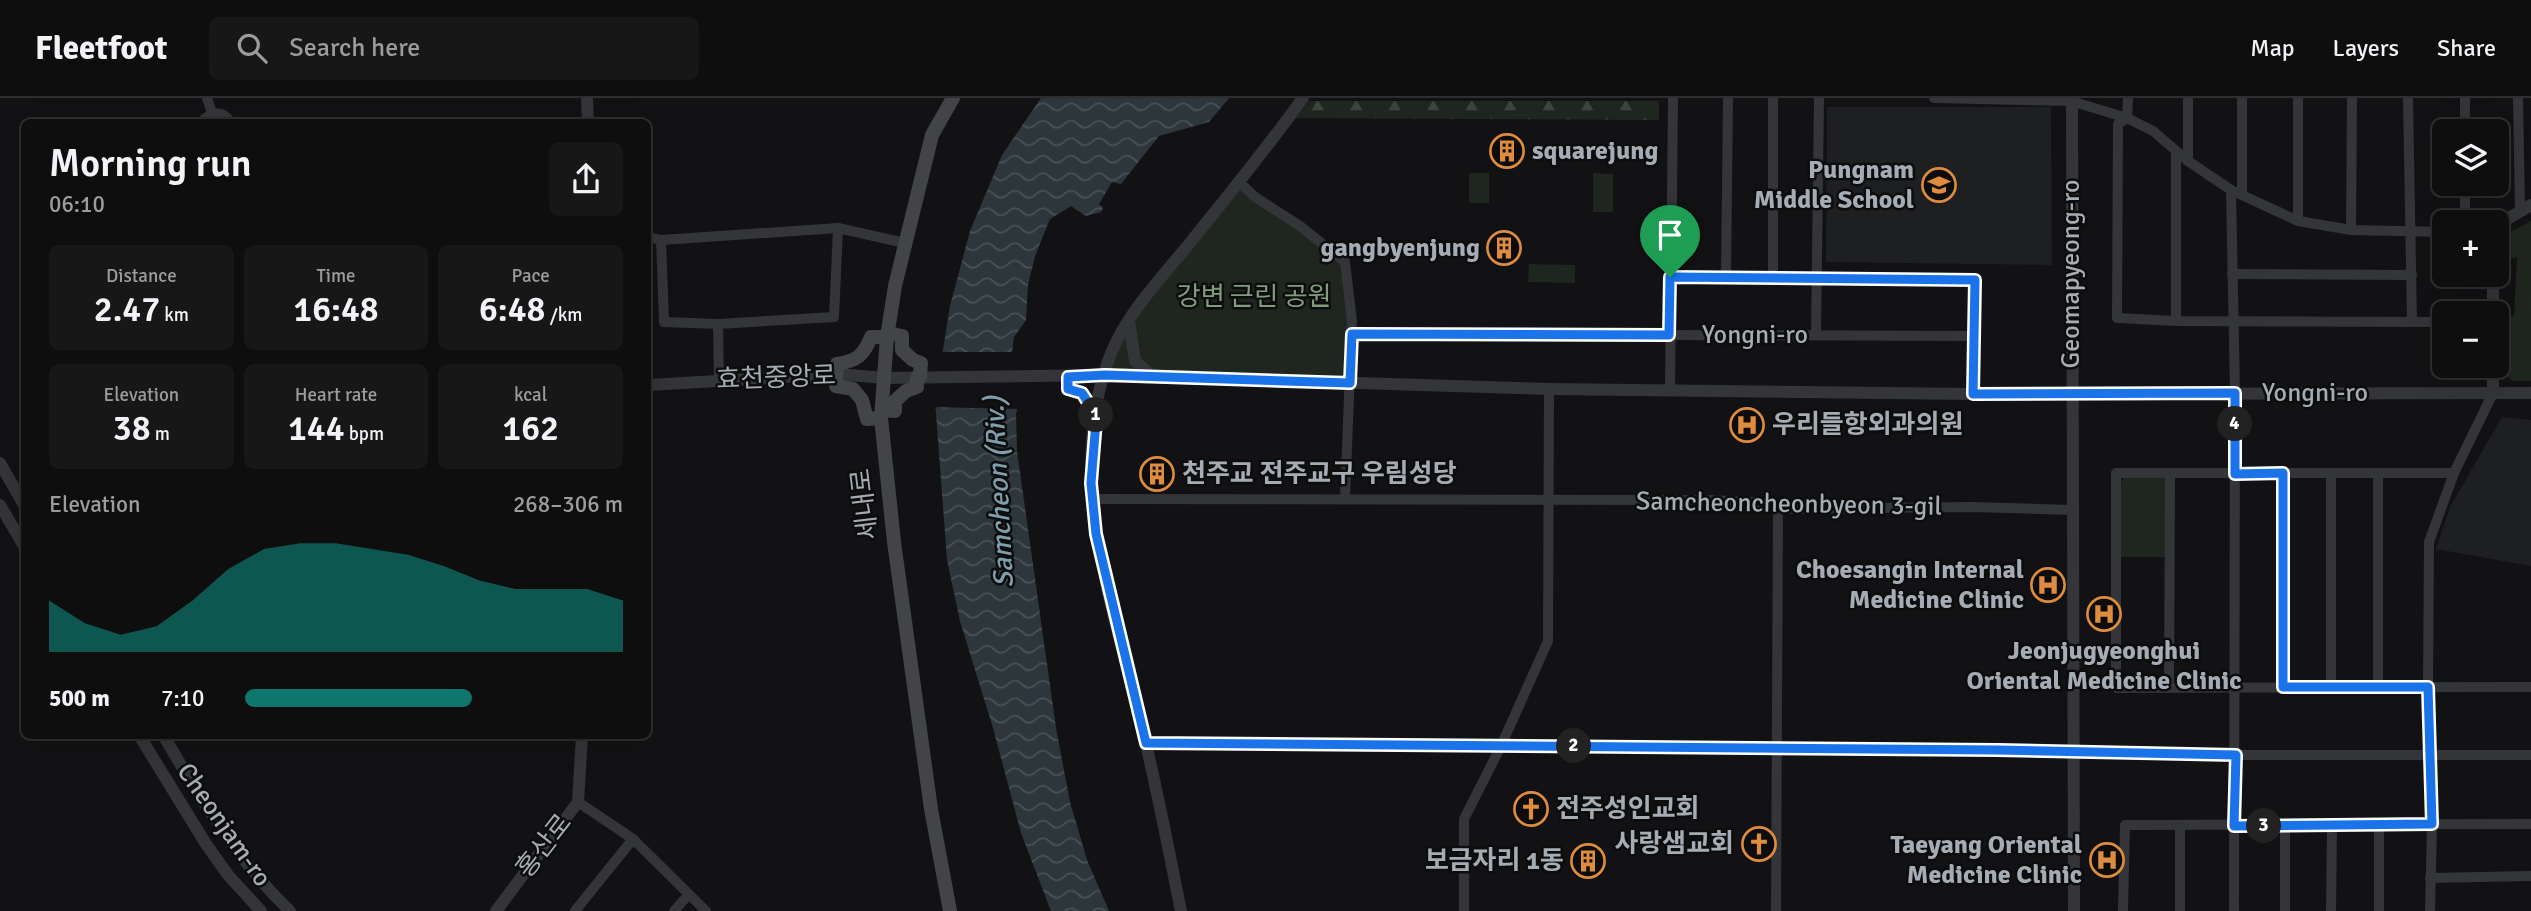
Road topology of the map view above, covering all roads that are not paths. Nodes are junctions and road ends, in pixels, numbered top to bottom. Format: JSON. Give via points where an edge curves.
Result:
{"nodes":[{"id":1,"x":208,"y":98,"type":"edge"},
{"id":2,"x":587,"y":98,"type":"edge"},
{"id":3,"x":953,"y":98,"type":"edge"},
{"id":4,"x":1303,"y":98,"type":"edge"},
{"id":5,"x":1673,"y":98,"type":"edge"},
{"id":6,"x":1728,"y":98,"type":"edge"},
{"id":7,"x":1773,"y":98,"type":"edge"},
{"id":8,"x":1819,"y":98,"type":"edge"},
{"id":9,"x":1934,"y":98,"type":"edge"},
{"id":10,"x":2129,"y":98,"type":"edge"},
{"id":11,"x":2188,"y":98,"type":"edge"},
{"id":12,"x":2242,"y":98,"type":"edge"},
{"id":13,"x":2352,"y":98,"type":"edge"},
{"id":14,"x":2408,"y":98,"type":"edge"},
{"id":15,"x":2465,"y":98,"type":"edge"},
{"id":16,"x":2518,"y":98,"type":"edge"},
{"id":17,"x":2071,"y":100,"type":"edge"},
{"id":18,"x":2298,"y":103,"type":"edge"},
{"id":19,"x":212,"y":114,"type":"junction"},
{"id":20,"x":2127,"y":118,"type":"junction"},
{"id":21,"x":206,"y":119,"type":"edge"},
{"id":22,"x":227,"y":119,"type":"edge"},
{"id":23,"x":588,"y":119,"type":"edge"},
{"id":24,"x":2465,"y":119,"type":"edge"},
{"id":25,"x":2176,"y":152,"type":"junction"},
{"id":26,"x":2188,"y":161,"type":"junction"},
{"id":27,"x":1239,"y":182,"type":"junction"},
{"id":28,"x":2231,"y":190,"type":"junction"},
{"id":29,"x":2242,"y":195,"type":"junction"},
{"id":30,"x":2526,"y":208,"type":"edge"},
{"id":31,"x":2509,"y":218,"type":"edge"},
{"id":32,"x":2298,"y":221,"type":"junction"},
{"id":33,"x":838,"y":229,"type":"junction"},
{"id":34,"x":2351,"y":230,"type":"junction"},
{"id":35,"x":2409,"y":232,"type":"junction"},
{"id":36,"x":2432,"y":232,"type":"edge"},
{"id":37,"x":651,"y":238,"type":"edge"},
{"id":38,"x":661,"y":240,"type":"junction"},
{"id":39,"x":905,"y":243,"type":"junction"},
{"id":40,"x":2232,"y":275,"type":"junction"},
{"id":41,"x":2412,"y":275,"type":"junction"},
{"id":42,"x":1670,"y":277,"type":"junction"},
{"id":43,"x":1726,"y":278,"type":"junction"},
{"id":44,"x":1773,"y":278,"type":"junction"},
{"id":45,"x":1817,"y":279,"type":"junction"},
{"id":46,"x":2233,"y":320,"type":"junction"},
{"id":47,"x":1129,"y":321,"type":"junction"},
{"id":48,"x":2176,"y":321,"type":"junction"},
{"id":49,"x":2412,"y":322,"type":"junction"},
{"id":50,"x":2432,"y":322,"type":"edge"},
{"id":51,"x":718,"y":324,"type":"junction"},
{"id":52,"x":1352,"y":334,"type":"junction"},
{"id":53,"x":887,"y":335,"type":"junction"},
{"id":54,"x":1669,"y":335,"type":"junction"},
{"id":55,"x":1816,"y":335,"type":"junction"},
{"id":56,"x":1974,"y":335,"type":"junction"},
{"id":57,"x":836,"y":374,"type":"junction"},
{"id":58,"x":1102,"y":375,"type":"junction"},
{"id":59,"x":914,"y":377,"type":"junction"},
{"id":60,"x":1068,"y":377,"type":"junction"},
{"id":61,"x":1153,"y":377,"type":"junction"},
{"id":62,"x":884,"y":378,"type":"junction"},
{"id":63,"x":2493,"y":378,"type":"edge"},
{"id":64,"x":719,"y":380,"type":"junction"},
{"id":65,"x":1350,"y":383,"type":"junction"},
{"id":66,"x":651,"y":385,"type":"edge"},
{"id":67,"x":1549,"y":389,"type":"junction"},
{"id":68,"x":1670,"y":390,"type":"junction"},
{"id":69,"x":2071,"y":393,"type":"junction"},
{"id":70,"x":2235,"y":393,"type":"junction"},
{"id":71,"x":2493,"y":393,"type":"junction"},
{"id":72,"x":2531,"y":393,"type":"edge"},
{"id":73,"x":1973,"y":394,"type":"junction"},
{"id":74,"x":1094,"y":408,"type":"junction"},
{"id":75,"x":882,"y":414,"type":"junction"},
{"id":76,"x":0,"y":463,"type":"edge"},
{"id":77,"x":2170,"y":473,"type":"junction"},
{"id":78,"x":2283,"y":473,"type":"junction"},
{"id":79,"x":2331,"y":473,"type":"junction"},
{"id":80,"x":2378,"y":473,"type":"junction"},
{"id":81,"x":2454,"y":473,"type":"junction"},
{"id":82,"x":2235,"y":474,"type":"junction"},
{"id":83,"x":1345,"y":498,"type":"junction"},
{"id":84,"x":1091,"y":499,"type":"junction"},
{"id":85,"x":1549,"y":499,"type":"junction"},
{"id":86,"x":21,"y":500,"type":"edge"},
{"id":87,"x":0,"y":505,"type":"edge"},
{"id":88,"x":1778,"y":509,"type":"junction"},
{"id":89,"x":2071,"y":510,"type":"junction"},
{"id":90,"x":21,"y":537,"type":"edge"},
{"id":91,"x":2169,"y":687,"type":"junction"},
{"id":92,"x":2234,"y":687,"type":"junction"},
{"id":93,"x":2283,"y":687,"type":"junction"},
{"id":94,"x":2332,"y":687,"type":"junction"},
{"id":95,"x":2378,"y":687,"type":"junction"},
{"id":96,"x":2428,"y":687,"type":"junction"},
{"id":97,"x":2531,"y":687,"type":"edge"},
{"id":98,"x":141,"y":739,"type":"edge"},
{"id":99,"x":165,"y":739,"type":"edge"},
{"id":100,"x":582,"y":739,"type":"edge"},
{"id":101,"x":1146,"y":743,"type":"junction"},
{"id":102,"x":1501,"y":746,"type":"junction"},
{"id":103,"x":1776,"y":748,"type":"junction"},
{"id":104,"x":2074,"y":751,"type":"junction"},
{"id":105,"x":2236,"y":755,"type":"junction"},
{"id":106,"x":2430,"y":755,"type":"junction"},
{"id":107,"x":2531,"y":755,"type":"edge"},
{"id":108,"x":578,"y":803,"type":"junction"},
{"id":109,"x":2432,"y":824,"type":"junction"},
{"id":110,"x":2531,"y":824,"type":"edge"},
{"id":111,"x":2379,"y":825,"type":"junction"},
{"id":112,"x":2180,"y":826,"type":"junction"},
{"id":113,"x":2234,"y":826,"type":"junction"},
{"id":114,"x":2286,"y":826,"type":"junction"},
{"id":115,"x":2332,"y":826,"type":"junction"},
{"id":116,"x":634,"y":839,"type":"junction"},
{"id":117,"x":2531,"y":876,"type":"edge"},
{"id":118,"x":2430,"y":878,"type":"junction"},
{"id":119,"x":689,"y":894,"type":"junction"},
{"id":120,"x":2124,"y":906,"type":"edge"},
{"id":121,"x":2180,"y":906,"type":"edge"},
{"id":122,"x":2234,"y":906,"type":"edge"},
{"id":123,"x":2379,"y":907,"type":"edge"},
{"id":124,"x":2286,"y":908,"type":"edge"},
{"id":125,"x":2332,"y":908,"type":"edge"},
{"id":126,"x":261,"y":911,"type":"edge"},
{"id":127,"x":290,"y":911,"type":"edge"},
{"id":128,"x":496,"y":911,"type":"edge"},
{"id":129,"x":575,"y":911,"type":"edge"},
{"id":130,"x":674,"y":911,"type":"edge"},
{"id":131,"x":706,"y":911,"type":"edge"},
{"id":132,"x":950,"y":911,"type":"edge"},
{"id":133,"x":1181,"y":911,"type":"edge"},
{"id":134,"x":1464,"y":911,"type":"edge"},
{"id":135,"x":1776,"y":911,"type":"edge"},
{"id":136,"x":2074,"y":911,"type":"edge"},
{"id":137,"x":2430,"y":911,"type":"edge"}],
"edges":[{"from":1,"to":19,"type":"street"},
{"from":2,"to":23,"type":"street"},
{"from":3,"to":39,"type":"main road","name":"세내로","via":[[932,135]]},
{"from":4,"to":27,"type":"street"},
{"from":5,"to":42,"type":"street"},
{"from":6,"to":43,"type":"street"},
{"from":7,"to":44,"type":"street"},
{"from":8,"to":45,"type":"street"},
{"from":9,"to":17,"type":"street"},
{"from":10,"to":20,"type":"street"},
{"from":11,"to":26,"type":"street"},
{"from":12,"to":29,"type":"street"},
{"from":13,"to":34,"type":"street"},
{"from":14,"to":35,"type":"street"},
{"from":15,"to":24,"type":"street"},
{"from":16,"to":30,"type":"street"},
{"from":17,"to":20,"type":"street"},
{"from":17,"to":69,"type":"street","name":"Geomapyeong-ro"},
{"from":18,"to":32,"type":"street"},
{"from":19,"to":21,"type":"street"},
{"from":19,"to":22,"type":"street"},
{"from":20,"to":25,"type":"street","via":[[2153,131]]},
{"from":20,"to":48,"type":"street","via":[[2118,124],[2117,318]]},
{"from":25,"to":26,"type":"street"},
{"from":25,"to":48,"type":"street"},
{"from":26,"to":28,"type":"street"},
{"from":27,"to":47,"type":"street"},
{"from":27,"to":52,"type":"street","via":[[1345,262]]},
{"from":28,"to":29,"type":"street"},
{"from":28,"to":40,"type":"street"},
{"from":29,"to":32,"type":"street"},
{"from":30,"to":31,"type":"street"},
{"from":32,"to":34,"type":"street"},
{"from":33,"to":38,"type":"street"},
{"from":33,"to":39,"type":"street"},
{"from":33,"to":51,"type":"street","via":[[835,317]]},
{"from":34,"to":35,"type":"street"},
{"from":35,"to":36,"type":"street"},
{"from":35,"to":41,"type":"street"},
{"from":37,"to":38,"type":"street"},
{"from":38,"to":51,"type":"street","via":[[664,322]]},
{"from":39,"to":53,"type":"main road","name":"세내로"},
{"from":40,"to":41,"type":"street"},
{"from":40,"to":46,"type":"street"},
{"from":41,"to":49,"type":"street"},
{"from":42,"to":43,"type":"street"},
{"from":42,"to":54,"type":"street"},
{"from":43,"to":44,"type":"street"},
{"from":44,"to":45,"type":"street"},
{"from":45,"to":55,"type":"street"},
{"from":45,"to":56,"type":"street","via":[[1975,280]]},
{"from":46,"to":48,"type":"street"},
{"from":46,"to":49,"type":"street"},
{"from":46,"to":70,"type":"street"},
{"from":47,"to":58,"type":"street"},
{"from":47,"to":61,"type":"street","via":[[1135,361]]},
{"from":49,"to":50,"type":"street"},
{"from":51,"to":64,"type":"street"},
{"from":52,"to":54,"type":"street","name":"Yongni-ro"},
{"from":52,"to":65,"type":"street"},
{"from":53,"to":57,"type":"main road","via":[[871,337],[865,352],[852,362],[837,364]]},
{"from":53,"to":59,"type":"main road","via":[[902,336],[902,350],[921,363]]},
{"from":53,"to":62,"type":"main road","name":"세내로"},
{"from":54,"to":55,"type":"street","name":"Yongni-ro"},
{"from":54,"to":68,"type":"street"},
{"from":55,"to":56,"type":"street","name":"Yongni-ro"},
{"from":56,"to":73,"type":"street"},
{"from":57,"to":62,"type":"street","name":"효천중앙로"},
{"from":57,"to":64,"type":"street","name":"효천중앙로"},
{"from":57,"to":75,"type":"main road","via":[[836,386],[853,389],[862,400],[867,419]]},
{"from":58,"to":60,"type":"street","name":"Yongni-ro"},
{"from":58,"to":61,"type":"street","name":"Yongni-ro"},
{"from":58,"to":74,"type":"street"},
{"from":59,"to":60,"type":"street","name":"효천중앙로"},
{"from":59,"to":62,"type":"street","name":"효천중앙로"},
{"from":59,"to":75,"type":"main road","via":[[917,387],[895,401],[895,411]]},
{"from":60,"to":74,"type":"street","via":[[1068,389],[1082,393]]},
{"from":61,"to":65,"type":"street","name":"Yongni-ro"},
{"from":62,"to":75,"type":"main road","name":"세내로"},
{"from":63,"to":71,"type":"street"},
{"from":64,"to":66,"type":"street","name":"효천중앙로"},
{"from":65,"to":67,"type":"street","name":"Yongni-ro"},
{"from":65,"to":83,"type":"street"},
{"from":67,"to":68,"type":"street","name":"Yongni-ro"},
{"from":67,"to":85,"type":"street"},
{"from":68,"to":73,"type":"street","name":"Yongni-ro"},
{"from":69,"to":70,"type":"street","name":"Yongni-ro"},
{"from":69,"to":73,"type":"street","name":"Yongni-ro"},
{"from":69,"to":89,"type":"street","name":"Geomapyeong-ro"},
{"from":70,"to":71,"type":"street","name":"Yongni-ro"},
{"from":70,"to":82,"type":"street"},
{"from":71,"to":72,"type":"street","name":"Yongni-ro"},
{"from":71,"to":81,"type":"street"},
{"from":74,"to":84,"type":"street"},
{"from":75,"to":132,"type":"main road","name":"세내로","via":[[894,542]]},
{"from":76,"to":86,"type":"street"},
{"from":77,"to":82,"type":"street"},
{"from":77,"to":91,"type":"street"},
{"from":77,"to":91,"type":"street","via":[[2116,473],[2115,573],[2116,688]]},
{"from":78,"to":79,"type":"street"},
{"from":78,"to":82,"type":"street"},
{"from":78,"to":93,"type":"street"},
{"from":79,"to":80,"type":"street"},
{"from":79,"to":94,"type":"street"},
{"from":80,"to":81,"type":"street"},
{"from":80,"to":95,"type":"street"},
{"from":81,"to":96,"type":"street","via":[[2430,542]]},
{"from":82,"to":92,"type":"street"},
{"from":83,"to":84,"type":"street","name":"Samcheoncheonbyeon 3-gil"},
{"from":83,"to":85,"type":"street","name":"Samcheoncheonbyeon 3-gil"},
{"from":84,"to":101,"type":"street"},
{"from":85,"to":88,"type":"street","name":"Samcheoncheonbyeon 3-gil","via":[[1743,502]]},
{"from":85,"to":102,"type":"street","via":[[1548,641]]},
{"from":87,"to":90,"type":"street"},
{"from":88,"to":89,"type":"street","name":"Samcheoncheonbyeon 3-gil"},
{"from":88,"to":103,"type":"street"},
{"from":89,"to":104,"type":"street","name":"Geomapyeong-ro"},
{"from":91,"to":92,"type":"street"},
{"from":92,"to":93,"type":"street"},
{"from":92,"to":105,"type":"street"},
{"from":93,"to":94,"type":"street"},
{"from":94,"to":95,"type":"street"},
{"from":95,"to":96,"type":"street"},
{"from":96,"to":97,"type":"street"},
{"from":96,"to":106,"type":"street"},
{"from":98,"to":126,"type":"street","name":"Cheonjam-ro","via":[[205,844]]},
{"from":99,"to":127,"type":"street","name":"Cheonjam-ro","via":[[215,820]]},
{"from":100,"to":108,"type":"street","name":"홍산로"},
{"from":101,"to":102,"type":"street"},
{"from":101,"to":133,"type":"street"},
{"from":102,"to":103,"type":"street"},
{"from":102,"to":134,"type":"street","via":[[1464,818]]},
{"from":103,"to":104,"type":"street"},
{"from":103,"to":135,"type":"street"},
{"from":104,"to":105,"type":"street"},
{"from":104,"to":136,"type":"street","name":"Geomapyeong-ro"},
{"from":105,"to":106,"type":"street"},
{"from":105,"to":113,"type":"street"},
{"from":106,"to":107,"type":"street"},
{"from":106,"to":109,"type":"street"},
{"from":108,"to":116,"type":"street"},
{"from":108,"to":128,"type":"street","name":"홍산로"},
{"from":109,"to":110,"type":"street"},
{"from":109,"to":111,"type":"street"},
{"from":109,"to":118,"type":"street"},
{"from":111,"to":115,"type":"street"},
{"from":111,"to":123,"type":"street"},
{"from":112,"to":113,"type":"street"},
{"from":112,"to":120,"type":"street","via":[[2125,825]]},
{"from":112,"to":121,"type":"street"},
{"from":113,"to":114,"type":"street"},
{"from":113,"to":122,"type":"street"},
{"from":114,"to":115,"type":"street"},
{"from":114,"to":124,"type":"street"},
{"from":115,"to":125,"type":"street"},
{"from":116,"to":119,"type":"street"},
{"from":116,"to":129,"type":"street"},
{"from":117,"to":118,"type":"street"},
{"from":118,"to":137,"type":"street"},
{"from":119,"to":130,"type":"street"},
{"from":119,"to":131,"type":"street"}]}
